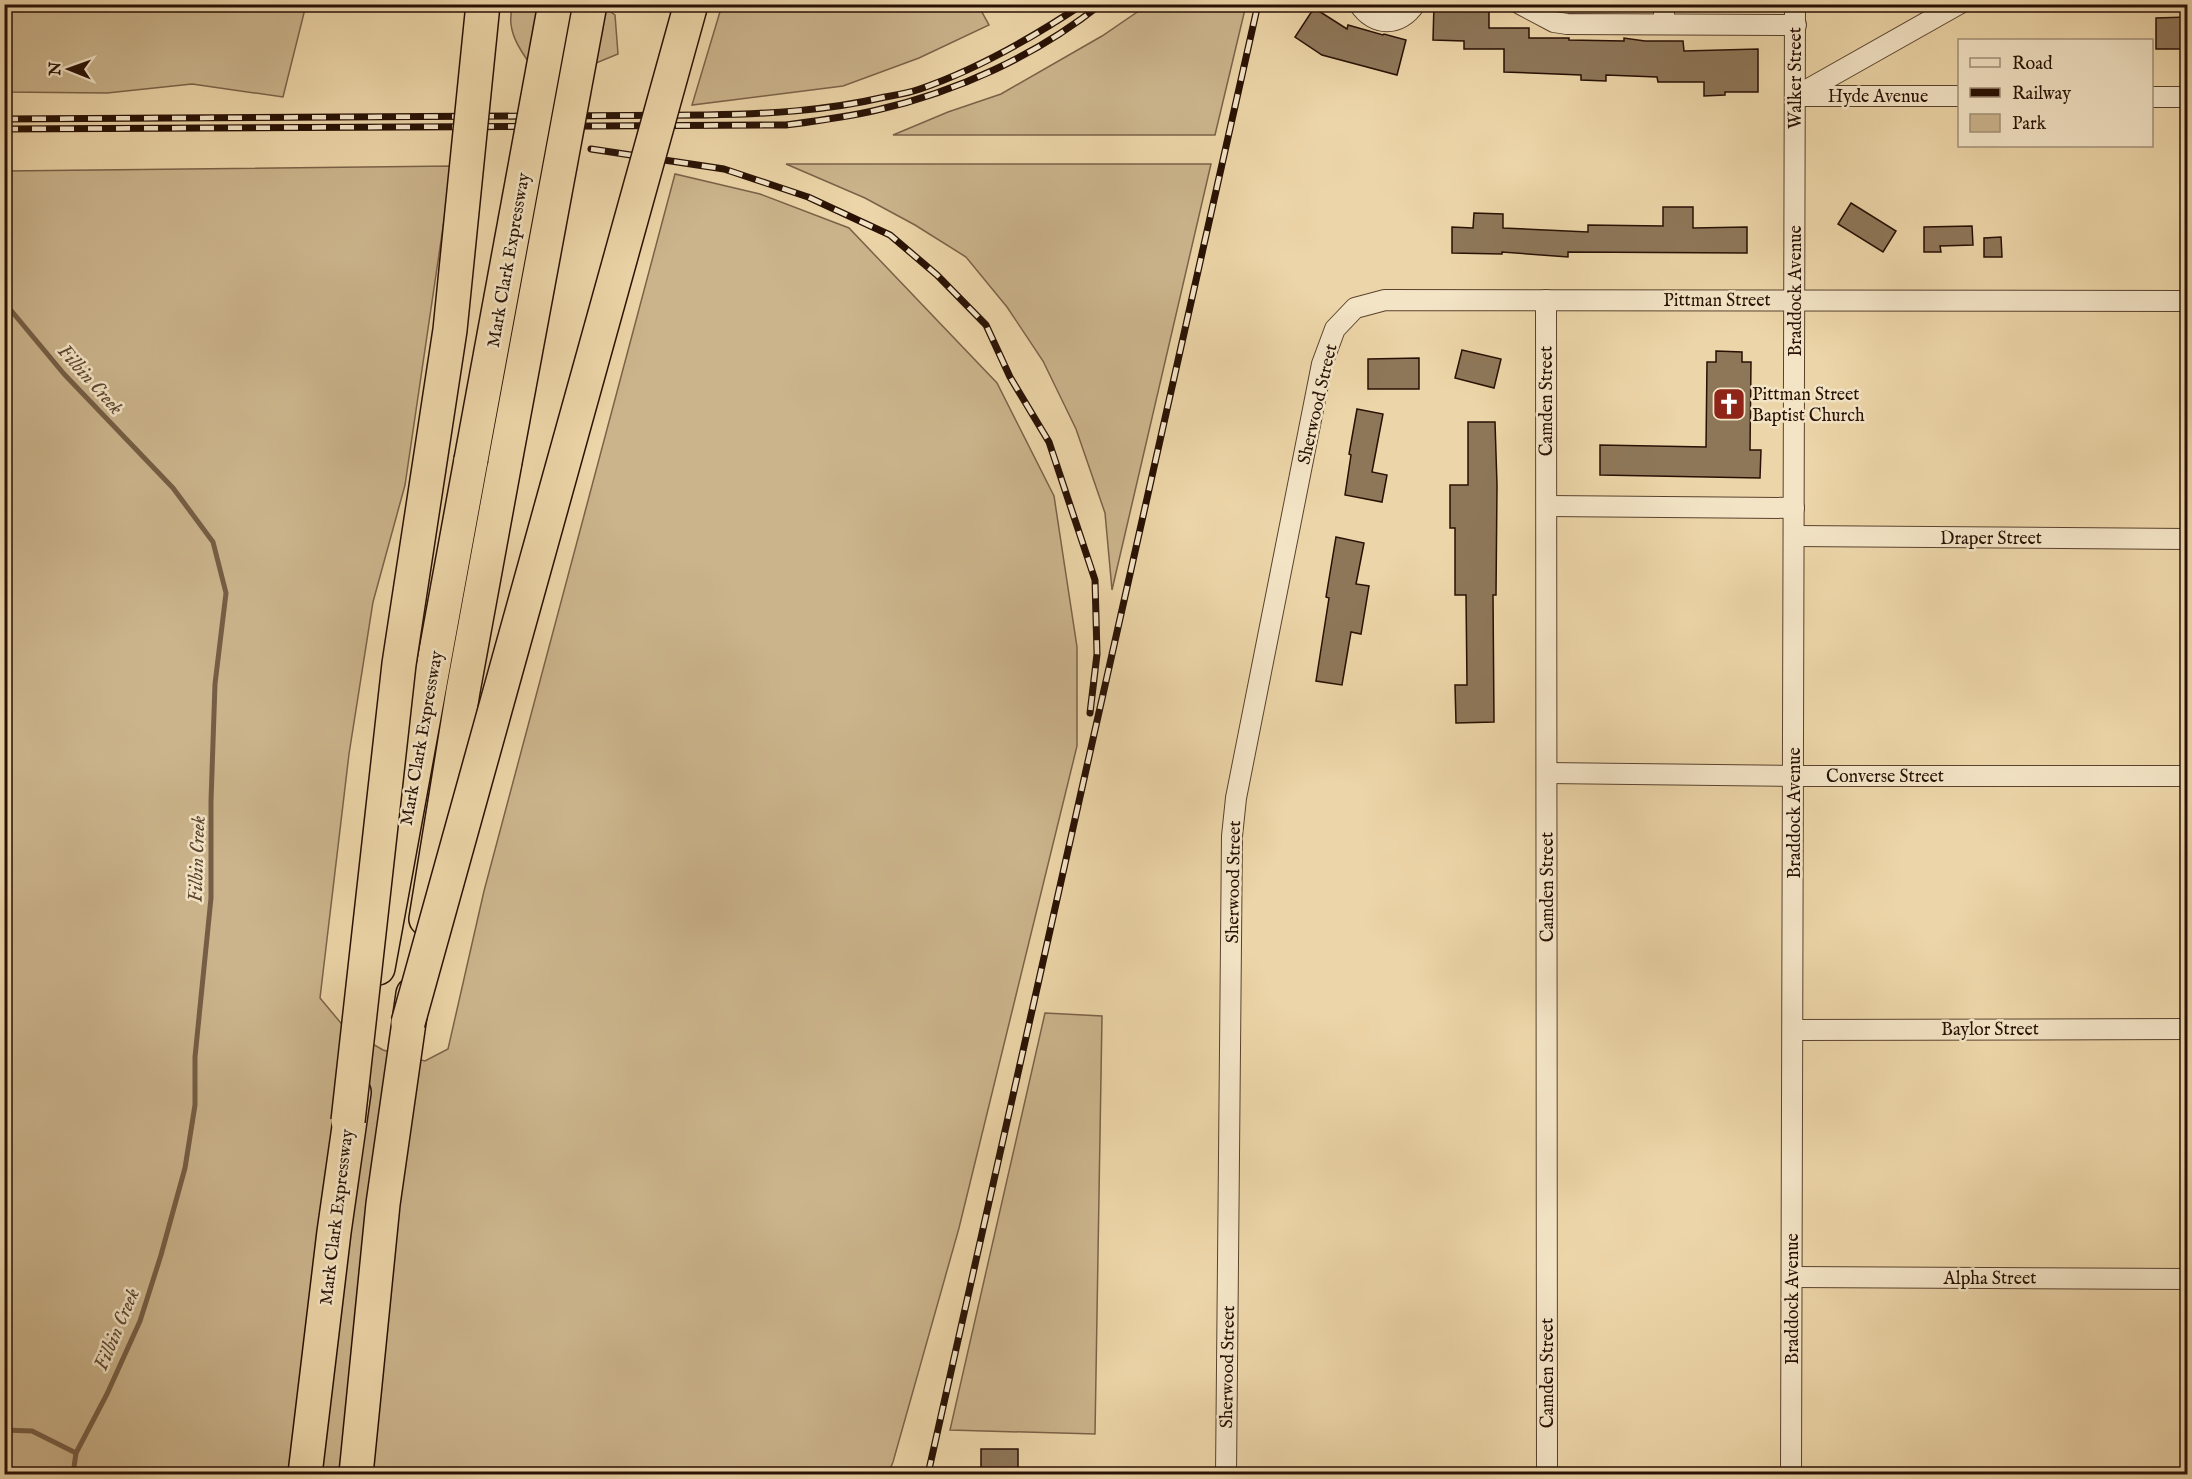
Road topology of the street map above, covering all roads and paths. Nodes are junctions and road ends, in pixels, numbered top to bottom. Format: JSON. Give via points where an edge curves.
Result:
{"nodes":[{"id":1,"x":483,"y":4,"type":"edge"},
{"id":2,"x":555,"y":4,"type":"edge"},
{"id":3,"x":590,"y":4,"type":"edge"},
{"id":4,"x":691,"y":4,"type":"edge"},
{"id":5,"x":1359,"y":4,"type":"edge"},
{"id":6,"x":1415,"y":4,"type":"edge"},
{"id":7,"x":1520,"y":4,"type":"edge"},
{"id":8,"x":1664,"y":4,"type":"edge"},
{"id":9,"x":1796,"y":4,"type":"edge"},
{"id":10,"x":1959,"y":4,"type":"edge"},
{"id":11,"x":1664,"y":24,"type":"junction"},
{"id":12,"x":1796,"y":25,"type":"junction"},
{"id":13,"x":1796,"y":96,"type":"junction"},
{"id":14,"x":1958,"y":96,"type":"edge"},
{"id":15,"x":2153,"y":97,"type":"edge"},
{"id":16,"x":2187,"y":97,"type":"edge"},
{"id":17,"x":1795,"y":151,"type":"joint"},
{"id":18,"x":1546,"y":300,"type":"junction"},
{"id":19,"x":1795,"y":300,"type":"junction"},
{"id":20,"x":2187,"y":301,"type":"edge"},
{"id":21,"x":1355,"y":308,"type":"joint"},
{"id":22,"x":1547,"y":506,"type":"junction"},
{"id":23,"x":1794,"y":508,"type":"junction"},
{"id":24,"x":1794,"y":536,"type":"junction"},
{"id":25,"x":2187,"y":539,"type":"edge"},
{"id":26,"x":1547,"y":773,"type":"junction"},
{"id":27,"x":1794,"y":776,"type":"junction"},
{"id":28,"x":2187,"y":776,"type":"edge"},
{"id":29,"x":408,"y":1023,"type":"junction"},
{"id":30,"x":2187,"y":1029,"type":"edge"},
{"id":31,"x":1793,"y":1030,"type":"junction"},
{"id":32,"x":348,"y":1121,"type":"junction"},
{"id":33,"x":1792,"y":1276,"type":"junction"},
{"id":34,"x":2187,"y":1279,"type":"edge"},
{"id":35,"x":305,"y":1474,"type":"edge"},
{"id":36,"x":356,"y":1474,"type":"edge"},
{"id":37,"x":1226,"y":1474,"type":"edge"},
{"id":38,"x":1547,"y":1474,"type":"edge"},
{"id":39,"x":1791,"y":1474,"type":"edge"}],
"edges":[{"from":1,"to":32,"type":"highway","bridge":true,"via":[[450,330],[399,664]]},
{"from":2,"to":32,"type":"highway","name":"Mark Clark Expressway","bridge":true},
{"from":3,"to":29,"type":"highway","name":"Mark Clark Expressway","bridge":true,"via":[[486,559]]},
{"from":4,"to":29,"type":"highway","bridge":true},
{"from":5,"to":6,"type":"street","via":[[1365,14],[1383,22],[1402,18]]},
{"from":7,"to":11,"type":"street","via":[[1554,22]]},
{"from":8,"to":11,"type":"street"},
{"from":9,"to":12,"type":"street","name":"Walker Street"},
{"from":10,"to":13,"type":"street"},
{"from":11,"to":12,"type":"street"},
{"from":12,"to":13,"type":"street","name":"Walker Street"},
{"from":13,"to":14,"type":"street","name":"Hyde Avenue"},
{"from":13,"to":17,"type":"street","name":"Walker Street"},
{"from":15,"to":16,"type":"street"},
{"from":17,"to":19,"type":"street","name":"Braddock Avenue"},
{"from":18,"to":19,"type":"street","name":"Pittman Street"},
{"from":18,"to":21,"type":"street","name":"Pittman Street","via":[[1385,300]]},
{"from":18,"to":22,"type":"street","name":"Camden Street"},
{"from":19,"to":20,"type":"street","name":"Pittman Street"},
{"from":19,"to":23,"type":"street","name":"Braddock Avenue"},
{"from":21,"to":37,"type":"street","name":"Sherwood Street","via":[[1335,329],[1322,364],[1236,798],[1232,836]]},
{"from":22,"to":23,"type":"street"},
{"from":22,"to":26,"type":"street","name":"Camden Street"},
{"from":23,"to":24,"type":"street","name":"Braddock Avenue"},
{"from":24,"to":25,"type":"street","name":"Draper Street"},
{"from":24,"to":27,"type":"street","name":"Braddock Avenue"},
{"from":26,"to":27,"type":"street","name":"Converse Street"},
{"from":26,"to":38,"type":"street","name":"Camden Street"},
{"from":27,"to":28,"type":"street","name":"Converse Street"},
{"from":27,"to":31,"type":"street","name":"Braddock Avenue"},
{"from":29,"to":36,"type":"highway","name":"Mark Clark Expressway","via":[[383,1204]]},
{"from":30,"to":31,"type":"street","name":"Baylor Street"},
{"from":31,"to":33,"type":"street","name":"Braddock Avenue"},
{"from":32,"to":35,"type":"highway","name":"Mark Clark Expressway"},
{"from":33,"to":34,"type":"street","name":"Alpha Street"},
{"from":33,"to":39,"type":"street","name":"Braddock Avenue"}]}
